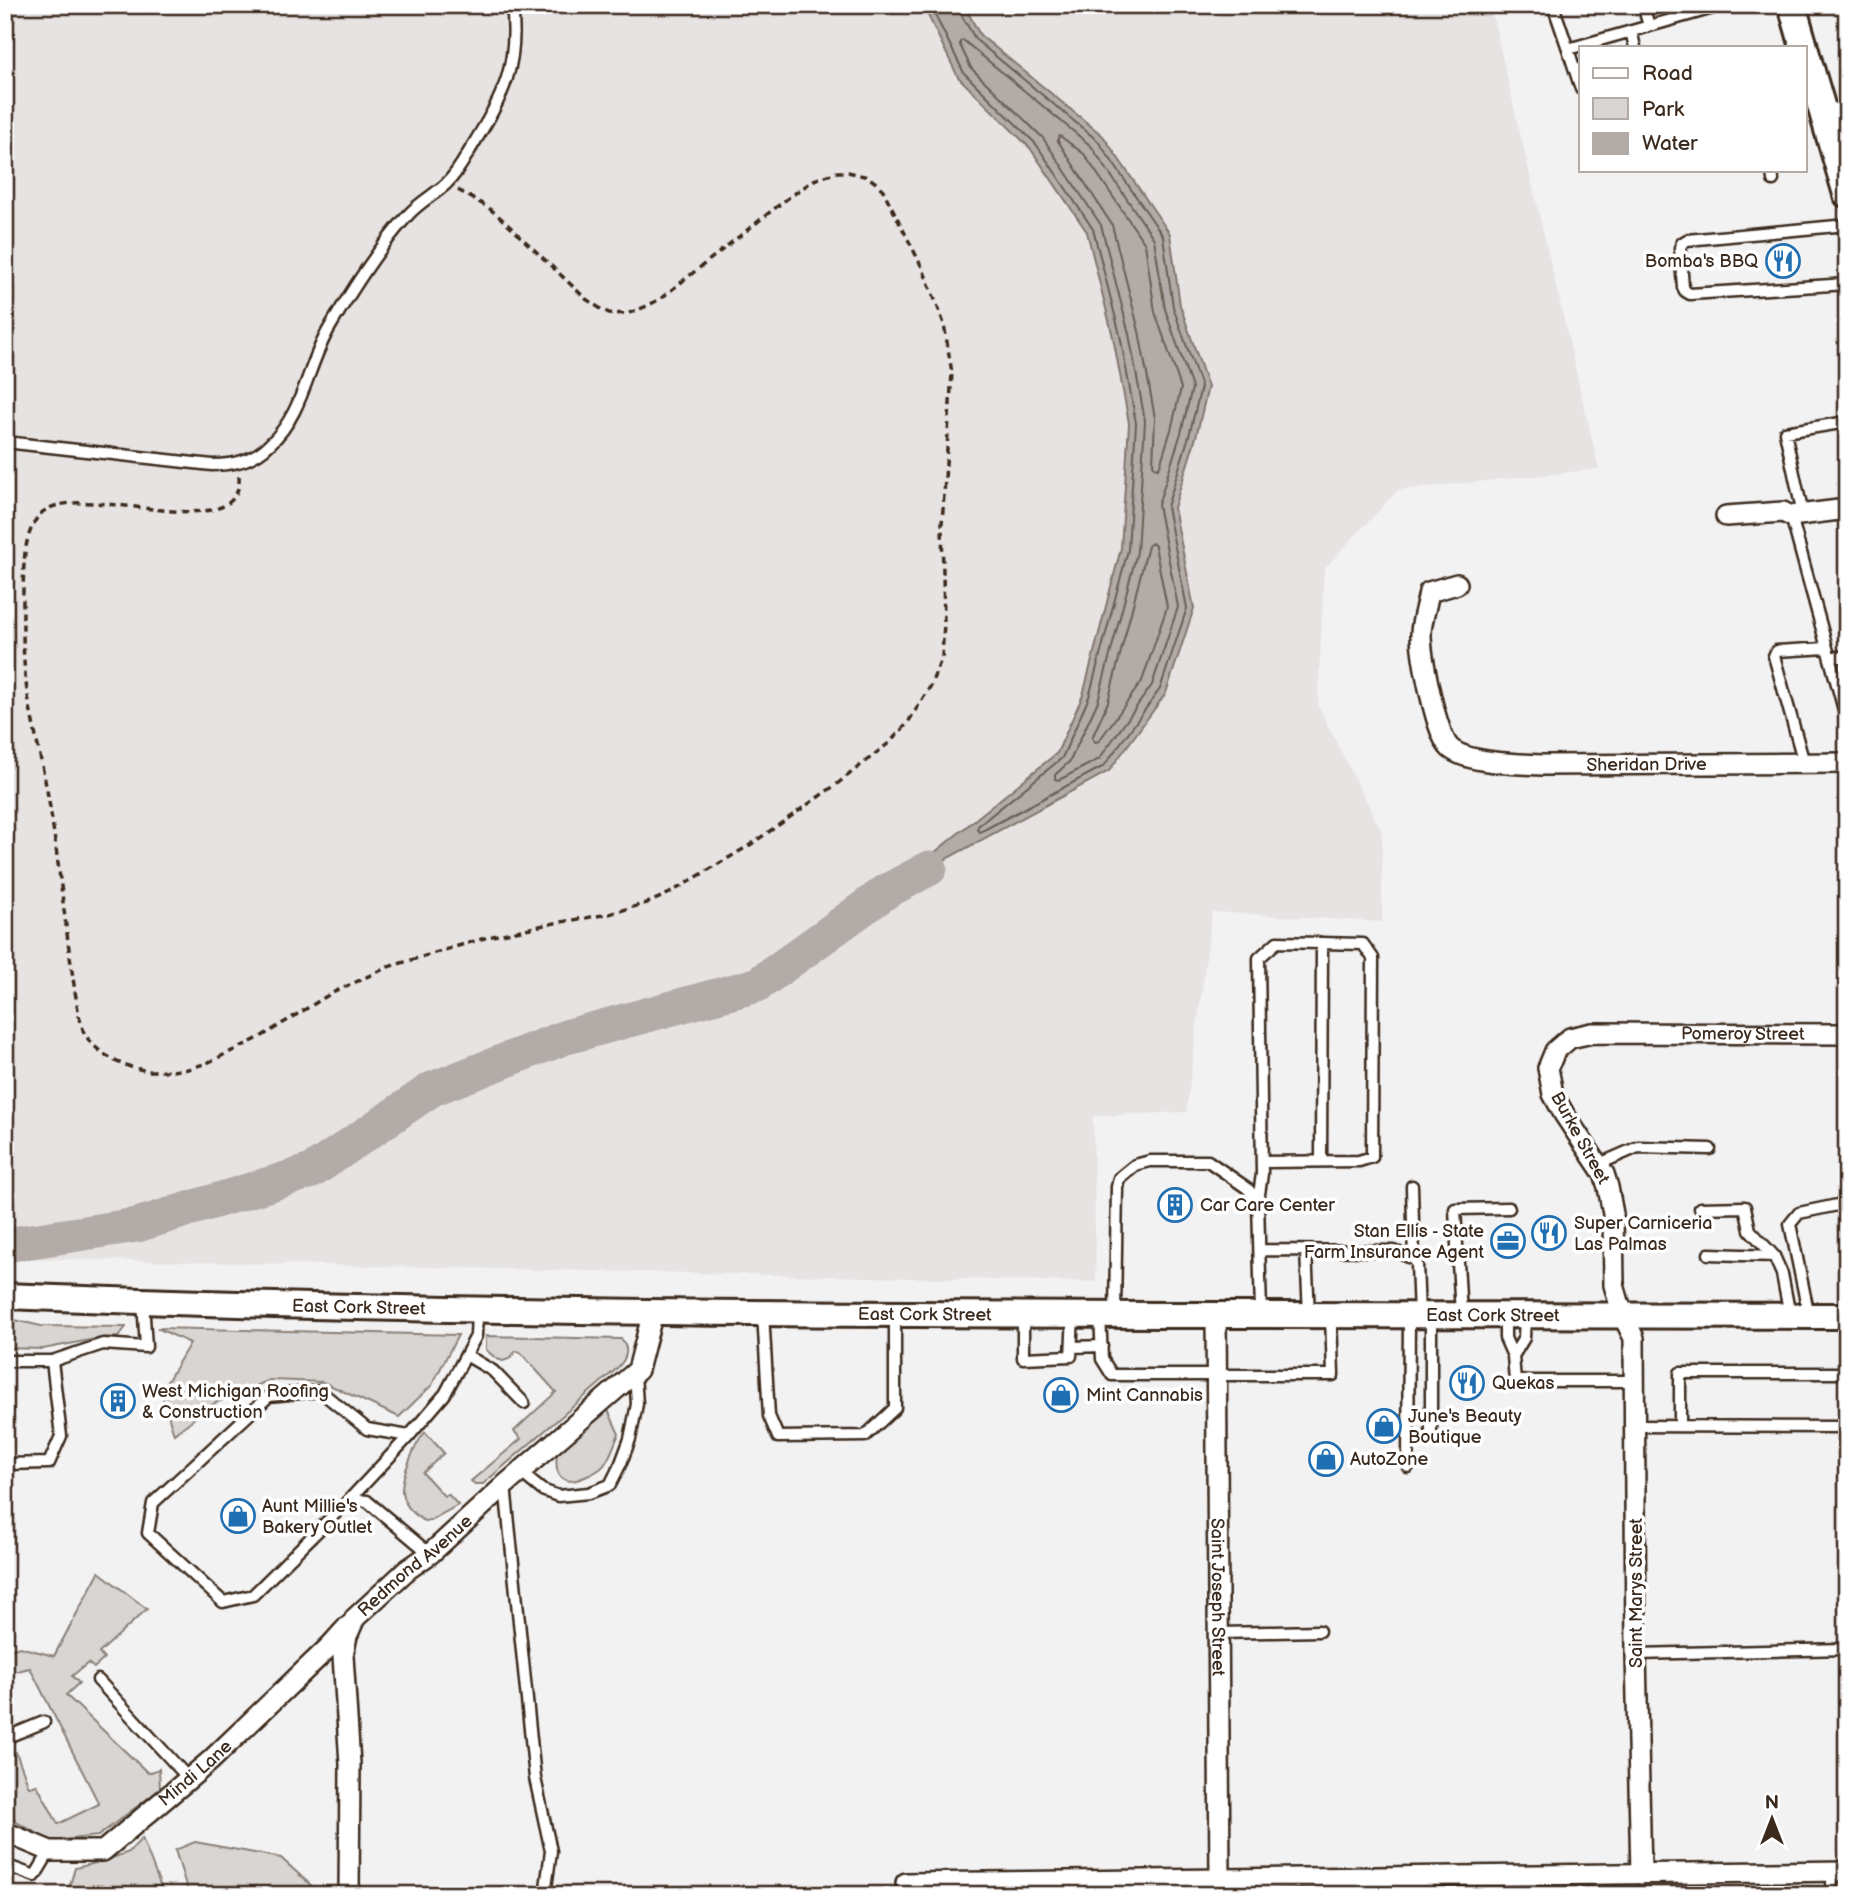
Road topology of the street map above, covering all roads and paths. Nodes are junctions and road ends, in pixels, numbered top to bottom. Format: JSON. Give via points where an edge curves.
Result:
{"nodes":[{"id":1,"x":512,"y":5,"type":"edge"},
{"id":2,"x":1553,"y":5,"type":"edge"},
{"id":3,"x":1643,"y":5,"type":"edge"},
{"id":4,"x":1724,"y":5,"type":"edge"},
{"id":5,"x":1792,"y":5,"type":"edge"},
{"id":6,"x":1649,"y":26,"type":"junction"},
{"id":7,"x":1631,"y":31,"type":"junction"},
{"id":8,"x":1635,"y":46,"type":"edge"},
{"id":9,"x":1803,"y":46,"type":"edge"},
{"id":10,"x":1567,"y":49,"type":"junction"},
{"id":11,"x":1806,"y":55,"type":"edge"},
{"id":12,"x":1579,"y":83,"type":"edge"},
{"id":13,"x":1823,"y":104,"type":"edge"},
{"id":14,"x":447,"y":184,"type":"junction"},
{"id":15,"x":1847,"y":194,"type":"edge"},
{"id":16,"x":1847,"y":225,"type":"edge"},
{"id":17,"x":1847,"y":284,"type":"edge"},
{"id":18,"x":1847,"y":422,"type":"edge"},
{"id":19,"x":5,"y":442,"type":"edge"},
{"id":20,"x":237,"y":464,"type":"junction"},
{"id":21,"x":1847,"y":509,"type":"edge"},
{"id":22,"x":1797,"y":515,"type":"junction"},
{"id":23,"x":1726,"y":516,"type":"dead end"},
{"id":24,"x":1457,"y":584,"type":"dead end"},
{"id":25,"x":1828,"y":653,"type":"junction"},
{"id":26,"x":1847,"y":657,"type":"edge"},
{"id":27,"x":1847,"y":720,"type":"edge"},
{"id":28,"x":1804,"y":763,"type":"junction"},
{"id":29,"x":1847,"y":763,"type":"edge"},
{"id":30,"x":1322,"y":943,"type":"junction"},
{"id":31,"x":1640,"y":1033,"type":"joint"},
{"id":32,"x":1847,"y":1034,"type":"edge"},
{"id":33,"x":1710,"y":1149,"type":"dead end"},
{"id":34,"x":1262,"y":1161,"type":"junction"},
{"id":35,"x":1321,"y":1161,"type":"junction"},
{"id":36,"x":1597,"y":1164,"type":"junction"},
{"id":37,"x":1412,"y":1186,"type":"dead end"},
{"id":38,"x":1258,"y":1201,"type":"junction"},
{"id":39,"x":1847,"y":1203,"type":"edge"},
{"id":40,"x":1509,"y":1208,"type":"dead end"},
{"id":41,"x":1700,"y":1208,"type":"dead end"},
{"id":42,"x":1259,"y":1250,"type":"junction"},
{"id":43,"x":1306,"y":1251,"type":"junction"},
{"id":44,"x":1709,"y":1254,"type":"dead end"},
{"id":45,"x":1774,"y":1256,"type":"junction"},
{"id":46,"x":1414,"y":1259,"type":"junction"},
{"id":47,"x":5,"y":1296,"type":"edge"},
{"id":48,"x":143,"y":1302,"type":"junction"},
{"id":49,"x":477,"y":1309,"type":"junction"},
{"id":50,"x":653,"y":1312,"type":"junction"},
{"id":51,"x":763,"y":1312,"type":"junction"},
{"id":52,"x":895,"y":1313,"type":"junction"},
{"id":53,"x":1023,"y":1314,"type":"junction"},
{"id":54,"x":1073,"y":1314,"type":"junction"},
{"id":55,"x":1107,"y":1314,"type":"junction"},
{"id":56,"x":1216,"y":1315,"type":"junction"},
{"id":57,"x":1261,"y":1315,"type":"junction"},
{"id":58,"x":1320,"y":1315,"type":"junction"},
{"id":59,"x":1420,"y":1315,"type":"junction"},
{"id":60,"x":1461,"y":1315,"type":"junction"},
{"id":61,"x":1515,"y":1315,"type":"junction"},
{"id":62,"x":1623,"y":1316,"type":"junction"},
{"id":63,"x":1799,"y":1316,"type":"junction"},
{"id":64,"x":1847,"y":1317,"type":"edge"},
{"id":65,"x":1102,"y":1346,"type":"junction"},
{"id":66,"x":1072,"y":1347,"type":"junction"},
{"id":67,"x":466,"y":1355,"type":"junction"},
{"id":68,"x":1513,"y":1356,"type":"junction"},
{"id":69,"x":5,"y":1361,"type":"edge"},
{"id":70,"x":52,"y":1361,"type":"junction"},
{"id":71,"x":635,"y":1373,"type":"junction"},
{"id":72,"x":1847,"y":1373,"type":"edge"},
{"id":73,"x":1217,"y":1374,"type":"junction"},
{"id":74,"x":1634,"y":1381,"type":"junction"},
{"id":75,"x":524,"y":1403,"type":"dead end"},
{"id":76,"x":1680,"y":1425,"type":"junction"},
{"id":77,"x":1635,"y":1426,"type":"junction"},
{"id":78,"x":1847,"y":1427,"type":"edge"},
{"id":79,"x":409,"y":1436,"type":"junction"},
{"id":80,"x":1431,"y":1441,"type":"dead end"},
{"id":81,"x":5,"y":1464,"type":"edge"},
{"id":82,"x":1408,"y":1467,"type":"dead end"},
{"id":83,"x":513,"y":1478,"type":"junction"},
{"id":84,"x":350,"y":1499,"type":"junction"},
{"id":85,"x":430,"y":1554,"type":"junction"},
{"id":86,"x":355,"y":1618,"type":"junction"},
{"id":87,"x":1319,"y":1631,"type":"dead end"},
{"id":88,"x":1219,"y":1633,"type":"junction"},
{"id":89,"x":1847,"y":1649,"type":"edge"},
{"id":90,"x":1636,"y":1654,"type":"junction"},
{"id":91,"x":98,"y":1680,"type":"dead end"},
{"id":92,"x":44,"y":1722,"type":"dead end"},
{"id":93,"x":5,"y":1738,"type":"edge"},
{"id":94,"x":188,"y":1779,"type":"junction"},
{"id":95,"x":5,"y":1830,"type":"edge"},
{"id":96,"x":50,"y":1851,"type":"junction"},
{"id":97,"x":5,"y":1865,"type":"edge"},
{"id":98,"x":1840,"y":1871,"type":"edge"},
{"id":99,"x":1641,"y":1874,"type":"junction"},
{"id":100,"x":1220,"y":1880,"type":"junction"},
{"id":101,"x":906,"y":1883,"type":"dead end"},
{"id":102,"x":349,"y":1895,"type":"edge"},
{"id":103,"x":545,"y":1895,"type":"edge"},
{"id":104,"x":1832,"y":1895,"type":"edge"}],
"edges":[{"from":1,"to":14,"type":"lane","via":[[514,49],[504,89]]},
{"from":2,"to":10,"type":"lane"},
{"from":3,"to":6,"type":"lane"},
{"from":4,"to":6,"type":"lane"},
{"from":5,"to":9,"type":"main road"},
{"from":6,"to":7,"type":"lane"},
{"from":7,"to":8,"type":"lane"},
{"from":7,"to":10,"type":"lane"},
{"from":10,"to":12,"type":"lane"},
{"from":11,"to":13,"type":"main road"},
{"from":13,"to":15,"type":"main road"},
{"from":14,"to":20,"type":"lane","via":[[409,214],[369,266],[322,341],[298,406],[280,434],[258,455]]},
{"from":14,"to":20,"type":"path","via":[[489,208],[586,299],[620,315],[660,299],[814,180],[848,172],[876,183],[892,205],[939,310],[951,373],[943,513],[942,657],[907,724],[837,784],[750,845],[650,902],[488,937],[387,967],[330,994],[247,1044],[188,1069],[147,1071],[117,1062],[91,1043],[79,1016],[52,819],[23,656],[26,541],[38,516],[59,503],[192,512],[218,509],[236,496]]},
{"from":16,"to":17,"type":"lane","via":[[1687,240],[1680,248],[1683,287],[1690,294]]},
{"from":18,"to":22,"type":"lane","via":[[1785,432]]},
{"from":19,"to":20,"type":"lane"},
{"from":21,"to":22,"type":"street"},
{"from":22,"to":23,"type":"street"},
{"from":22,"to":25,"type":"lane"},
{"from":24,"to":28,"type":"street","name":"Sheridan Drive","via":[[1429,592],[1421,633],[1441,732],[1449,748],[1464,756],[1545,765]]},
{"from":25,"to":26,"type":"lane"},
{"from":25,"to":27,"type":"lane"},
{"from":25,"to":28,"type":"lane","via":[[1777,651],[1774,656]]},
{"from":28,"to":29,"type":"street","name":"Sheridan Drive"},
{"from":30,"to":34,"type":"lane","via":[[1277,942],[1259,958]]},
{"from":30,"to":35,"type":"lane"},
{"from":30,"to":35,"type":"lane","via":[[1363,944],[1373,958],[1373,1157]]},
{"from":31,"to":32,"type":"street","name":"Pomeroy Street"},
{"from":31,"to":36,"type":"street","name":"Burke Street","via":[[1570,1038],[1555,1051],[1548,1068],[1553,1094]]},
{"from":33,"to":36,"type":"lane","via":[[1637,1147]]},
{"from":34,"to":35,"type":"lane"},
{"from":34,"to":38,"type":"lane"},
{"from":36,"to":62,"type":"street","name":"Burke Street","via":[[1604,1174],[1613,1214],[1614,1285]]},
{"from":37,"to":46,"type":"lane"},
{"from":38,"to":42,"type":"lane"},
{"from":38,"to":55,"type":"lane","via":[[1208,1161],[1135,1165],[1119,1178],[1117,1187]]},
{"from":39,"to":63,"type":"lane","via":[[1799,1213],[1790,1224]]},
{"from":40,"to":60,"type":"lane","via":[[1455,1209]]},
{"from":41,"to":45,"type":"lane","via":[[1745,1207],[1750,1230]]},
{"from":42,"to":43,"type":"lane"},
{"from":42,"to":57,"type":"lane"},
{"from":43,"to":46,"type":"lane","via":[[1394,1251]]},
{"from":43,"to":58,"type":"lane"},
{"from":44,"to":45,"type":"lane"},
{"from":45,"to":63,"type":"lane"},
{"from":46,"to":59,"type":"lane"},
{"from":47,"to":48,"type":"street","name":"East Cork Street"},
{"from":48,"to":49,"type":"street","name":"East Cork Street"},
{"from":48,"to":70,"type":"lane","via":[[146,1348],[103,1345]]},
{"from":49,"to":50,"type":"street","name":"East Cork Street"},
{"from":49,"to":67,"type":"lane","via":[[475,1336]]},
{"from":50,"to":51,"type":"street","name":"East Cork Street"},
{"from":50,"to":71,"type":"street"},
{"from":51,"to":52,"type":"street","name":"East Cork Street"},
{"from":51,"to":52,"type":"lane","via":[[769,1416],[778,1437],[865,1436],[895,1408]]},
{"from":52,"to":53,"type":"street","name":"East Cork Street"},
{"from":53,"to":54,"type":"street","name":"East Cork Street"},
{"from":53,"to":66,"type":"lane","via":[[1023,1358],[1071,1356]]},
{"from":54,"to":55,"type":"street","name":"East Cork Street"},
{"from":54,"to":66,"type":"lane"},
{"from":55,"to":56,"type":"street","name":"East Cork Street"},
{"from":55,"to":65,"type":"lane"},
{"from":56,"to":57,"type":"street","name":"East Cork Street"},
{"from":56,"to":73,"type":"street","name":"Saint Joseph Street"},
{"from":57,"to":58,"type":"street","name":"East Cork Street"},
{"from":58,"to":59,"type":"street","name":"East Cork Street"},
{"from":58,"to":73,"type":"lane","via":[[1332,1375]]},
{"from":59,"to":60,"type":"street","name":"East Cork Street"},
{"from":59,"to":80,"type":"lane"},
{"from":59,"to":82,"type":"lane"},
{"from":60,"to":61,"type":"street","name":"East Cork Street"},
{"from":61,"to":62,"type":"street","name":"East Cork Street"},
{"from":61,"to":68,"type":"lane","via":[[1505,1338]]},
{"from":61,"to":68,"type":"lane","via":[[1524,1338]]},
{"from":62,"to":63,"type":"street","name":"East Cork Street"},
{"from":62,"to":74,"type":"street","name":"Saint Marys Street","via":[[1634,1338]]},
{"from":63,"to":64,"type":"street","name":"East Cork Street"},
{"from":65,"to":66,"type":"lane"},
{"from":65,"to":73,"type":"lane","via":[[1102,1359],[1112,1375]]},
{"from":67,"to":75,"type":"lane","via":[[493,1371]]},
{"from":67,"to":79,"type":"lane","via":[[445,1394]]},
{"from":68,"to":74,"type":"lane","via":[[1516,1381]]},
{"from":69,"to":70,"type":"lane"},
{"from":70,"to":81,"type":"lane","via":[[61,1436],[49,1463]]},
{"from":71,"to":83,"type":"street","name":"Redmond Avenue"},
{"from":71,"to":83,"type":"lane","via":[[637,1404],[630,1439],[610,1485],[590,1493],[558,1496]]},
{"from":72,"to":76,"type":"lane","via":[[1680,1373]]},
{"from":73,"to":88,"type":"street","name":"Saint Joseph Street"},
{"from":74,"to":77,"type":"street","name":"Saint Marys Street"},
{"from":76,"to":77,"type":"lane"},
{"from":76,"to":78,"type":"lane"},
{"from":77,"to":90,"type":"street","name":"Saint Marys Street"},
{"from":79,"to":84,"type":"lane"},
{"from":79,"to":84,"type":"lane","via":[[367,1429],[320,1391],[269,1396],[153,1503],[148,1533],[223,1602],[253,1595]]},
{"from":83,"to":85,"type":"street","name":"Redmond Avenue"},
{"from":83,"to":103,"type":"lane","via":[[536,1778],[551,1851]]},
{"from":84,"to":85,"type":"lane","via":[[367,1502]]},
{"from":85,"to":86,"type":"street","name":"Redmond Avenue"},
{"from":86,"to":94,"type":"street","name":"Mindi Lane"},
{"from":86,"to":102,"type":"street","name":"Redmond Avenue","via":[[343,1656],[350,1764]]},
{"from":87,"to":88,"type":"lane"},
{"from":88,"to":100,"type":"street","name":"Saint Joseph Street"},
{"from":89,"to":90,"type":"lane"},
{"from":90,"to":99,"type":"street","name":"Saint Marys Street"},
{"from":91,"to":94,"type":"lane"},
{"from":92,"to":93,"type":"lane"},
{"from":94,"to":96,"type":"street","name":"Mindi Lane","via":[[103,1851]]},
{"from":95,"to":96,"type":"street","name":"Mindi Lane"},
{"from":96,"to":97,"type":"lane","via":[[35,1876]]},
{"from":98,"to":99,"type":"street"},
{"from":98,"to":104,"type":"lane"},
{"from":99,"to":100,"type":"street"},
{"from":100,"to":101,"type":"street"}]}
